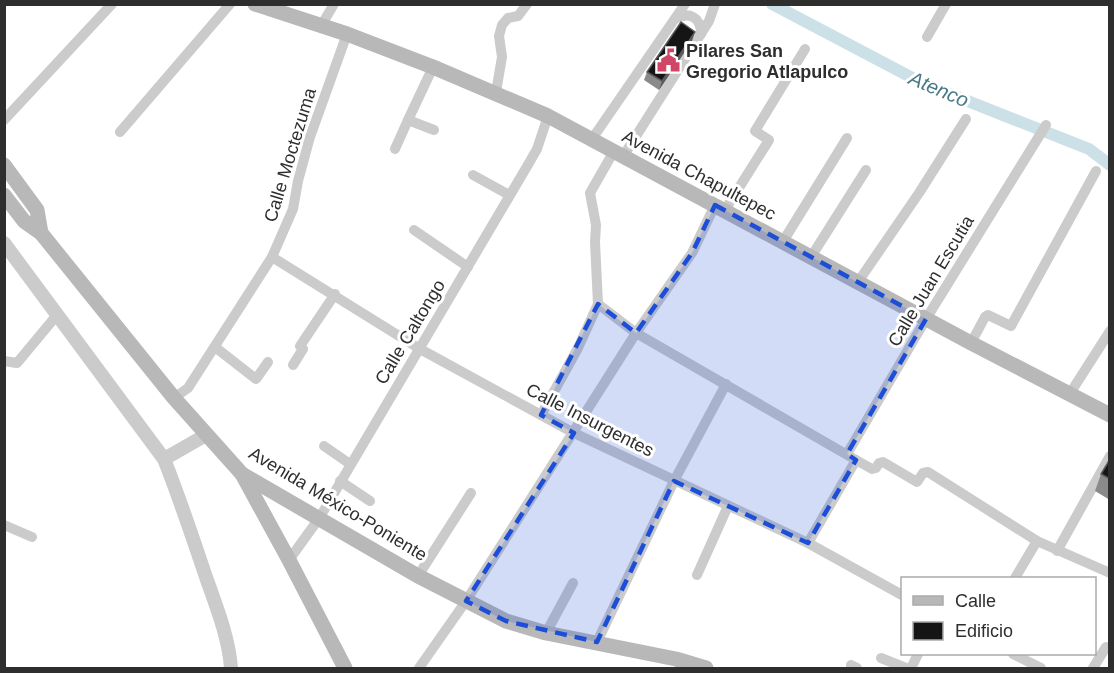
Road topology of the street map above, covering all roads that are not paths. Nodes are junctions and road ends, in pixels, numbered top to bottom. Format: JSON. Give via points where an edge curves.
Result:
{"nodes":[{"id":1,"x":112,"y":4,"type":"edge"},
{"id":2,"x":230,"y":4,"type":"edge"},
{"id":3,"x":255,"y":4,"type":"edge"},
{"id":4,"x":334,"y":4,"type":"edge"},
{"id":5,"x":527,"y":4,"type":"edge"},
{"id":6,"x":685,"y":4,"type":"edge"},
{"id":7,"x":715,"y":4,"type":"edge"},
{"id":8,"x":946,"y":4,"type":"edge"},
{"id":9,"x":675,"y":20,"type":"junction"},
{"id":10,"x":321,"y":26,"type":"junction"},
{"id":11,"x":347,"y":34,"type":"junction"},
{"id":12,"x":701,"y":34,"type":"junction"},
{"id":13,"x":927,"y":37,"type":"dead end"},
{"id":14,"x":805,"y":49,"type":"dead end"},
{"id":15,"x":433,"y":67,"type":"junction"},
{"id":16,"x":496,"y":92,"type":"junction"},
{"id":17,"x":548,"y":116,"type":"junction"},
{"id":18,"x":966,"y":119,"type":"dead end"},
{"id":19,"x":4,"y":120,"type":"edge"},
{"id":20,"x":408,"y":120,"type":"junction"},
{"id":21,"x":1046,"y":125,"type":"dead end"},
{"id":22,"x":434,"y":130,"type":"dead end"},
{"id":23,"x":120,"y":132,"type":"dead end"},
{"id":24,"x":847,"y":138,"type":"dead end"},
{"id":25,"x":592,"y":140,"type":"junction"},
{"id":26,"x":395,"y":149,"type":"dead end"},
{"id":27,"x":619,"y":153,"type":"junction"},
{"id":28,"x":4,"y":165,"type":"edge"},
{"id":29,"x":866,"y":170,"type":"dead end"},
{"id":30,"x":1096,"y":171,"type":"dead end"},
{"id":31,"x":473,"y":175,"type":"dead end"},
{"id":32,"x":4,"y":195,"type":"edge"},
{"id":33,"x":509,"y":195,"type":"junction"},
{"id":34,"x":720,"y":208,"type":"junction"},
{"id":35,"x":414,"y":230,"type":"dead end"},
{"id":36,"x":41,"y":233,"type":"junction"},
{"id":37,"x":4,"y":243,"type":"edge"},
{"id":38,"x":782,"y":243,"type":"junction"},
{"id":39,"x":272,"y":257,"type":"junction"},
{"id":40,"x":811,"y":257,"type":"junction"},
{"id":41,"x":468,"y":267,"type":"junction"},
{"id":42,"x":858,"y":282,"type":"junction"},
{"id":43,"x":334,"y":294,"type":"junction"},
{"id":44,"x":598,"y":304,"type":"junction"},
{"id":45,"x":57,"y":315,"type":"junction"},
{"id":46,"x":926,"y":319,"type":"junction"},
{"id":47,"x":1110,"y":331,"type":"edge"},
{"id":48,"x":636,"y":333,"type":"junction"},
{"id":49,"x":971,"y":344,"type":"junction"},
{"id":50,"x":215,"y":346,"type":"junction"},
{"id":51,"x":420,"y":349,"type":"junction"},
{"id":52,"x":4,"y":362,"type":"edge"},
{"id":53,"x":268,"y":362,"type":"dead end"},
{"id":54,"x":293,"y":364,"type":"dead end"},
{"id":55,"x":726,"y":384,"type":"junction"},
{"id":56,"x":1069,"y":395,"type":"junction"},
{"id":57,"x":174,"y":398,"type":"junction"},
{"id":58,"x":1107,"y":409,"type":"edge"},
{"id":59,"x":541,"y":415,"type":"junction"},
{"id":60,"x":573,"y":433,"type":"junction"},
{"id":61,"x":206,"y":435,"type":"junction"},
{"id":62,"x":324,"y":446,"type":"dead end"},
{"id":63,"x":1110,"y":456,"type":"edge"},
{"id":64,"x":851,"y":457,"type":"junction"},
{"id":65,"x":164,"y":459,"type":"junction"},
{"id":66,"x":350,"y":464,"type":"junction"},
{"id":67,"x":242,"y":474,"type":"junction"},
{"id":68,"x":340,"y":481,"type":"junction"},
{"id":69,"x":674,"y":481,"type":"junction"},
{"id":70,"x":471,"y":493,"type":"dead end"},
{"id":71,"x":370,"y":501,"type":"dead end"},
{"id":72,"x":728,"y":506,"type":"junction"},
{"id":73,"x":320,"y":517,"type":"junction"},
{"id":74,"x":4,"y":525,"type":"edge"},
{"id":75,"x":32,"y":537,"type":"dead end"},
{"id":76,"x":1037,"y":541,"type":"junction"},
{"id":77,"x":808,"y":543,"type":"junction"},
{"id":78,"x":1057,"y":551,"type":"junction"},
{"id":79,"x":289,"y":560,"type":"junction"},
{"id":80,"x":1110,"y":573,"type":"edge"},
{"id":81,"x":697,"y":575,"type":"dead end"},
{"id":82,"x":418,"y":576,"type":"junction"},
{"id":83,"x":1016,"y":577,"type":"edge"},
{"id":84,"x":573,"y":583,"type":"dead end"},
{"id":85,"x":901,"y":594,"type":"edge"},
{"id":86,"x":466,"y":601,"type":"junction"},
{"id":87,"x":546,"y":633,"type":"junction"},
{"id":88,"x":597,"y":642,"type":"junction"},
{"id":89,"x":1106,"y":647,"type":"dead end"},
{"id":90,"x":918,"y":655,"type":"edge"},
{"id":91,"x":1015,"y":655,"type":"edge"},
{"id":92,"x":881,"y":658,"type":"dead end"},
{"id":93,"x":231,"y":669,"type":"edge"},
{"id":94,"x":345,"y":669,"type":"edge"},
{"id":95,"x":419,"y":669,"type":"edge"},
{"id":96,"x":706,"y":669,"type":"edge"},
{"id":97,"x":906,"y":669,"type":"edge"},
{"id":98,"x":911,"y":669,"type":"edge"},
{"id":99,"x":1041,"y":669,"type":"edge"},
{"id":100,"x":1093,"y":669,"type":"edge"}],
"edges":[{"from":1,"to":19,"type":"street"},
{"from":2,"to":23,"type":"street"},
{"from":3,"to":10,"type":"main road","name":"Avenida Chapultepec"},
{"from":4,"to":10,"type":"street"},
{"from":5,"to":16,"type":"street","via":[[518,16],[508,18],[502,25]]},
{"from":6,"to":9,"type":"street"},
{"from":7,"to":12,"type":"street"},
{"from":8,"to":13,"type":"street"},
{"from":9,"to":12,"type":"street","via":[[683,15],[692,16],[701,26]]},
{"from":9,"to":25,"type":"street"},
{"from":10,"to":11,"type":"main road","name":"Avenida Chapultepec"},
{"from":11,"to":15,"type":"main road","name":"Avenida Chapultepec"},
{"from":11,"to":39,"type":"street","name":"Calle Moctezuma","via":[[310,137],[293,209]]},
{"from":12,"to":27,"type":"street"},
{"from":14,"to":34,"type":"street","via":[[755,131],[769,140]]},
{"from":15,"to":16,"type":"main road","name":"Avenida Chapultepec"},
{"from":15,"to":20,"type":"street"},
{"from":16,"to":17,"type":"main road","name":"Avenida Chapultepec"},
{"from":17,"to":25,"type":"main road","name":"Avenida Chapultepec"},
{"from":17,"to":33,"type":"street","name":"Calle Caltongo","via":[[537,149]]},
{"from":18,"to":42,"type":"street"},
{"from":20,"to":22,"type":"street"},
{"from":20,"to":26,"type":"street"},
{"from":21,"to":46,"type":"street","name":"Calle Juan Escutia"},
{"from":24,"to":38,"type":"street"},
{"from":25,"to":27,"type":"main road","name":"Avenida Chapultepec"},
{"from":27,"to":34,"type":"main road","name":"Avenida Chapultepec"},
{"from":27,"to":44,"type":"street","via":[[590,193],[596,225]]},
{"from":28,"to":36,"type":"main road","name":"Avenida México-Poniente","via":[[37,210]]},
{"from":29,"to":40,"type":"street"},
{"from":30,"to":49,"type":"street","via":[[1011,326],[988,315]]},
{"from":31,"to":33,"type":"street"},
{"from":32,"to":36,"type":"main road","name":"Avenida México-Poniente","via":[[24,221]]},
{"from":33,"to":41,"type":"street","name":"Calle Caltongo"},
{"from":34,"to":38,"type":"main road","name":"Avenida Chapultepec"},
{"from":34,"to":48,"type":"street"},
{"from":35,"to":41,"type":"street"},
{"from":36,"to":57,"type":"main road","name":"Avenida México-Poniente"},
{"from":37,"to":45,"type":"street"},
{"from":38,"to":40,"type":"main road","name":"Avenida Chapultepec"},
{"from":39,"to":43,"type":"street","name":"Calle Insurgentes"},
{"from":39,"to":50,"type":"street","name":"Calle Moctezuma"},
{"from":40,"to":42,"type":"main road","name":"Avenida Chapultepec"},
{"from":41,"to":51,"type":"street","name":"Calle Caltongo"},
{"from":42,"to":46,"type":"main road","name":"Avenida Chapultepec"},
{"from":43,"to":51,"type":"street","name":"Calle Insurgentes"},
{"from":43,"to":54,"type":"street","via":[[300,346],[303,349]]},
{"from":44,"to":48,"type":"street"},
{"from":44,"to":59,"type":"street"},
{"from":45,"to":52,"type":"street","via":[[17,363]]},
{"from":45,"to":65,"type":"street"},
{"from":46,"to":49,"type":"main road","name":"Avenida Chapultepec"},
{"from":46,"to":64,"type":"street","name":"Calle Juan Escutia"},
{"from":47,"to":56,"type":"street"},
{"from":48,"to":55,"type":"street"},
{"from":48,"to":60,"type":"street"},
{"from":49,"to":56,"type":"main road","name":"Avenida Chapultepec"},
{"from":50,"to":53,"type":"street","via":[[256,379]]},
{"from":50,"to":57,"type":"street","name":"Calle Moctezuma","via":[[188,388]]},
{"from":51,"to":59,"type":"street","name":"Calle Insurgentes"},
{"from":51,"to":66,"type":"street","name":"Calle Caltongo"},
{"from":55,"to":64,"type":"street"},
{"from":55,"to":69,"type":"street"},
{"from":56,"to":58,"type":"main road","name":"Avenida Chapultepec"},
{"from":57,"to":61,"type":"main road","name":"Avenida México-Poniente"},
{"from":59,"to":60,"type":"street","name":"Calle Insurgentes"},
{"from":60,"to":69,"type":"street","name":"Calle Insurgentes"},
{"from":60,"to":86,"type":"street"},
{"from":61,"to":65,"type":"street"},
{"from":61,"to":67,"type":"main road","name":"Avenida México-Poniente"},
{"from":62,"to":66,"type":"street"},
{"from":63,"to":78,"type":"street"},
{"from":64,"to":76,"type":"street","via":[[872,469],[884,462],[918,482],[928,472]]},
{"from":64,"to":77,"type":"street","name":"Calle Juan Escutia"},
{"from":65,"to":93,"type":"street","via":[[212,593]]},
{"from":66,"to":68,"type":"street","name":"Calle Caltongo"},
{"from":67,"to":73,"type":"main road","name":"Avenida México-Poniente"},
{"from":67,"to":79,"type":"main road"},
{"from":68,"to":71,"type":"street"},
{"from":68,"to":73,"type":"street","name":"Calle Caltongo"},
{"from":69,"to":72,"type":"street","name":"Calle Insurgentes"},
{"from":69,"to":88,"type":"street"},
{"from":70,"to":82,"type":"street"},
{"from":72,"to":77,"type":"street","name":"Calle Insurgentes"},
{"from":72,"to":81,"type":"street"},
{"from":73,"to":79,"type":"street","name":"Calle Caltongo"},
{"from":73,"to":82,"type":"main road","name":"Avenida México-Poniente"},
{"from":74,"to":75,"type":"street"},
{"from":76,"to":78,"type":"street"},
{"from":76,"to":83,"type":"street"},
{"from":77,"to":85,"type":"street","name":"Calle Insurgentes"},
{"from":78,"to":80,"type":"street"},
{"from":79,"to":94,"type":"main road"},
{"from":82,"to":86,"type":"main road","name":"Avenida México-Poniente"},
{"from":84,"to":87,"type":"street"},
{"from":86,"to":87,"type":"main road","name":"Avenida México-Poniente","via":[[506,621]]},
{"from":86,"to":95,"type":"street"},
{"from":87,"to":88,"type":"main road","name":"Avenida México-Poniente"},
{"from":88,"to":96,"type":"main road","name":"Avenida México-Poniente"},
{"from":89,"to":100,"type":"street"},
{"from":90,"to":98,"type":"street"},
{"from":91,"to":99,"type":"street"},
{"from":92,"to":97,"type":"street"}]}
